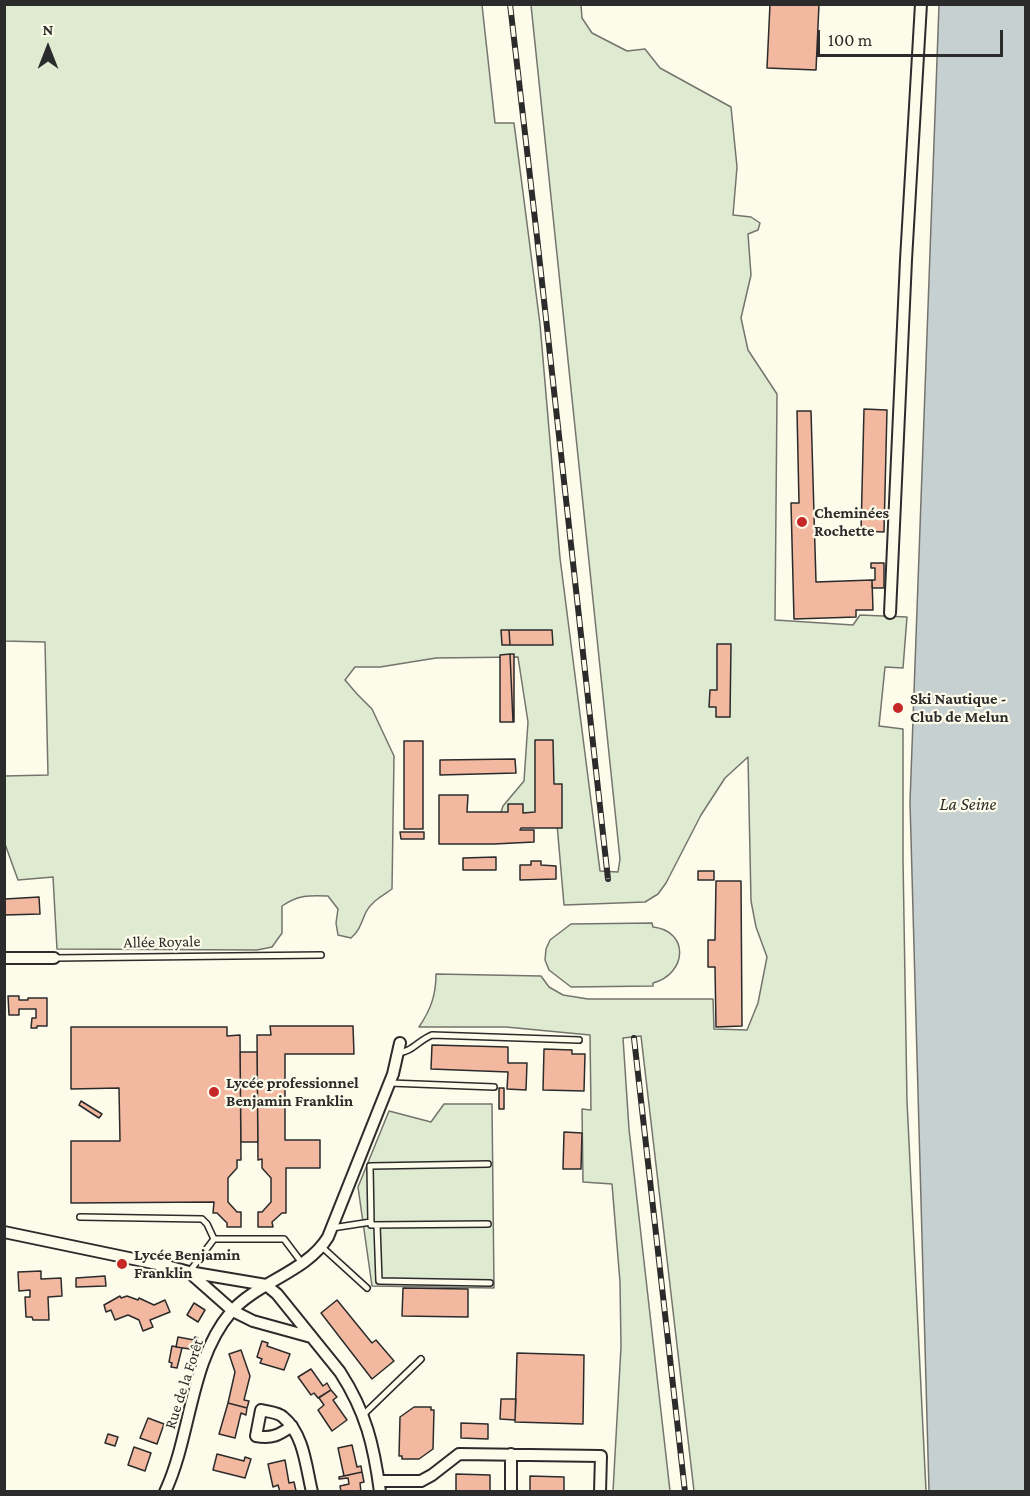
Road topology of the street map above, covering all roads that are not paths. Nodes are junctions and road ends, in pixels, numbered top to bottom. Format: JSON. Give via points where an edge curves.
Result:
{"nodes":[{"id":1,"x":921,"y":4,"type":"edge"},
{"id":2,"x":890,"y":613,"type":"dead end"},
{"id":3,"x":321,"y":955,"type":"dead end"},
{"id":4,"x":4,"y":958,"type":"edge"},
{"id":5,"x":54,"y":958,"type":"joint"},
{"id":6,"x":579,"y":1040,"type":"dead end"},
{"id":7,"x":399,"y":1048,"type":"joint"},
{"id":8,"x":390,"y":1083,"type":"junction"},
{"id":9,"x":494,"y":1087,"type":"dead end"},
{"id":10,"x":488,"y":1164,"type":"dead end"},
{"id":11,"x":80,"y":1217,"type":"dead end"},
{"id":12,"x":370,"y":1222,"type":"junction"},
{"id":13,"x":488,"y":1224,"type":"dead end"},
{"id":14,"x":377,"y":1225,"type":"junction"},
{"id":15,"x":332,"y":1228,"type":"junction"},
{"id":16,"x":4,"y":1232,"type":"edge"},
{"id":17,"x":214,"y":1239,"type":"junction"},
{"id":18,"x":322,"y":1247,"type":"junction"},
{"id":19,"x":302,"y":1263,"type":"junction"},
{"id":20,"x":189,"y":1272,"type":"junction"},
{"id":21,"x":490,"y":1283,"type":"dead end"},
{"id":22,"x":266,"y":1286,"type":"junction"},
{"id":23,"x":366,"y":1288,"type":"dead end"},
{"id":24,"x":233,"y":1311,"type":"junction"},
{"id":25,"x":312,"y":1338,"type":"junction"},
{"id":26,"x":421,"y":1359,"type":"dead end"},
{"id":27,"x":362,"y":1416,"type":"junction"},
{"id":28,"x":292,"y":1426,"type":"dead end"},
{"id":29,"x":511,"y":1454,"type":"junction"},
{"id":30,"x":379,"y":1486,"type":"edge"},
{"id":31,"x":165,"y":1491,"type":"edge"},
{"id":32,"x":312,"y":1491,"type":"edge"},
{"id":33,"x":511,"y":1491,"type":"edge"},
{"id":34,"x":600,"y":1491,"type":"edge"}],
"edges":[{"from":1,"to":2,"type":"street"},
{"from":3,"to":5,"type":"lane","name":"Allée Royale"},
{"from":4,"to":5,"type":"street","name":"Allée Royale"},
{"from":6,"to":7,"type":"lane","via":[[432,1035],[406,1053]]},
{"from":7,"to":8,"type":"street"},
{"from":8,"to":9,"type":"lane"},
{"from":8,"to":15,"type":"street"},
{"from":10,"to":12,"type":"lane","via":[[370,1166]]},
{"from":11,"to":17,"type":"lane","via":[[202,1218]]},
{"from":12,"to":14,"type":"lane"},
{"from":12,"to":15,"type":"lane"},
{"from":13,"to":14,"type":"lane"},
{"from":14,"to":21,"type":"lane","via":[[379,1281]]},
{"from":15,"to":18,"type":"street"},
{"from":16,"to":20,"type":"street"},
{"from":17,"to":19,"type":"lane","via":[[284,1239]]},
{"from":17,"to":20,"type":"lane"},
{"from":18,"to":19,"type":"street","name":"Rue de la Forêt"},
{"from":18,"to":23,"type":"lane"},
{"from":19,"to":22,"type":"street","name":"Rue de la Forêt"},
{"from":20,"to":22,"type":"street"},
{"from":20,"to":24,"type":"street"},
{"from":22,"to":24,"type":"street","name":"Rue de la Forêt"},
{"from":22,"to":25,"type":"street"},
{"from":24,"to":25,"type":"street"},
{"from":24,"to":31,"type":"street","name":"Rue de la Forêt","via":[[209,1345]]},
{"from":25,"to":27,"type":"street","via":[[340,1372]]},
{"from":26,"to":27,"type":"lane"},
{"from":27,"to":30,"type":"street","via":[[371,1437]]},
{"from":28,"to":32,"type":"street","via":[[299,1438]]},
{"from":29,"to":30,"type":"street","via":[[459,1454],[421,1480]]},
{"from":29,"to":33,"type":"street"},
{"from":29,"to":34,"type":"street","via":[[601,1456]]}]}
